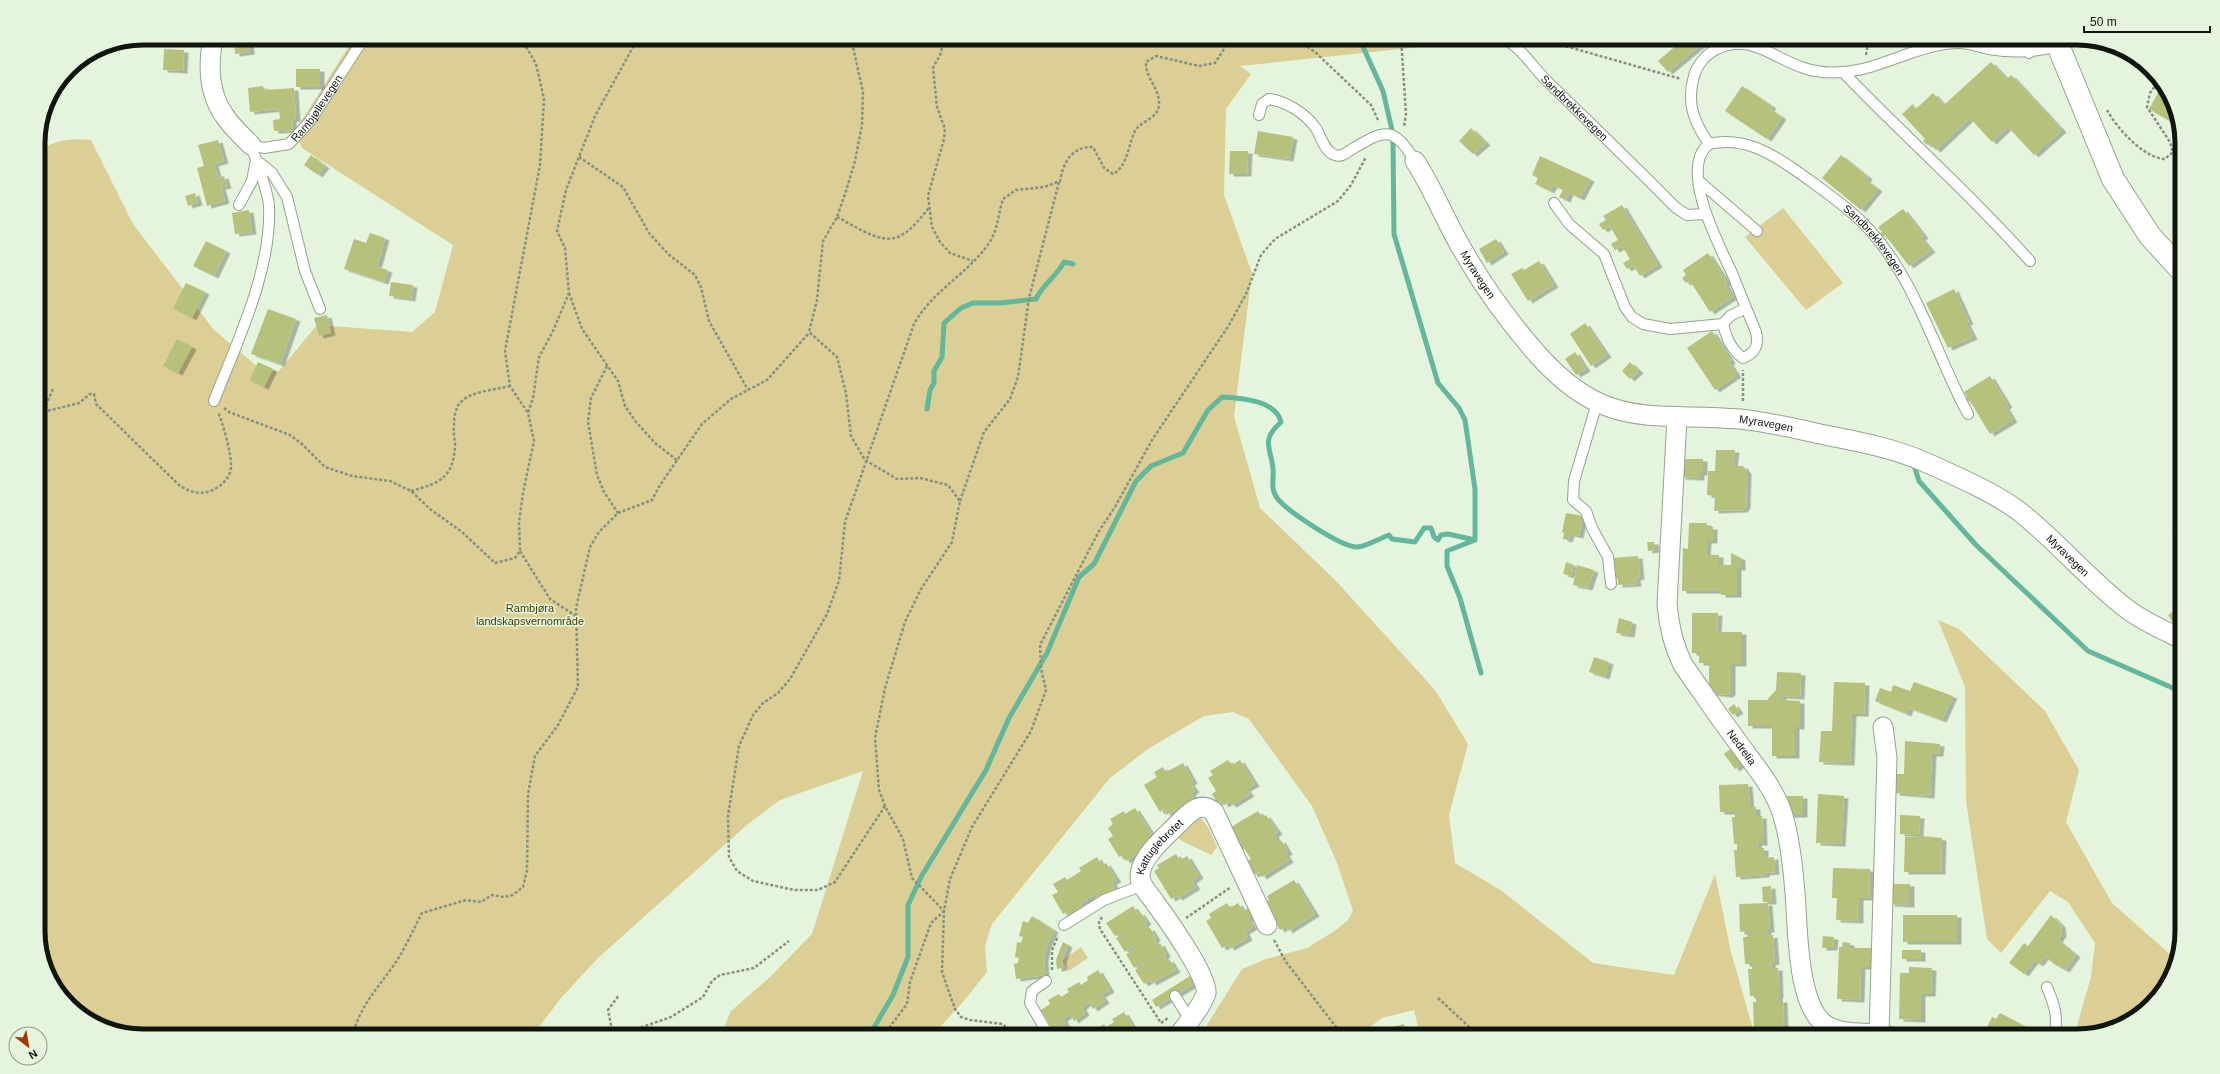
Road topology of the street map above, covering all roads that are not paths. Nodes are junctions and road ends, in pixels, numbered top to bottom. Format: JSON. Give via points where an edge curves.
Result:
{"nodes":[{"id":1,"x":212,"y":45,"type":"edge"},
{"id":2,"x":359,"y":45,"type":"edge"},
{"id":3,"x":1514,"y":45,"type":"edge"},
{"id":4,"x":1725,"y":45,"type":"edge"},
{"id":5,"x":1748,"y":45,"type":"edge"},
{"id":6,"x":1933,"y":45,"type":"edge"},
{"id":7,"x":1974,"y":45,"type":"edge"},
{"id":8,"x":2025,"y":45,"type":"edge"},
{"id":9,"x":2049,"y":45,"type":"edge"},
{"id":10,"x":2057,"y":45,"type":"edge"},
{"id":11,"x":2029,"y":53,"type":"junction"},
{"id":12,"x":1843,"y":72,"type":"junction"},
{"id":13,"x":1259,"y":115,"type":"dead end"},
{"id":14,"x":1709,"y":144,"type":"junction"},
{"id":15,"x":254,"y":152,"type":"junction"},
{"id":16,"x":1415,"y":161,"type":"joint"},
{"id":17,"x":1700,"y":182,"type":"junction"},
{"id":18,"x":1554,"y":203,"type":"dead end"},
{"id":19,"x":239,"y":205,"type":"dead end"},
{"id":20,"x":1705,"y":214,"type":"junction"},
{"id":21,"x":1757,"y":230,"type":"dead end"},
{"id":22,"x":2030,"y":261,"type":"dead end"},
{"id":23,"x":2175,"y":264,"type":"edge"},
{"id":24,"x":1746,"y":308,"type":"junction"},
{"id":25,"x":320,"y":309,"type":"dead end"},
{"id":26,"x":1723,"y":324,"type":"junction"},
{"id":27,"x":214,"y":401,"type":"road end"},
{"id":28,"x":1597,"y":403,"type":"junction"},
{"id":29,"x":1968,"y":414,"type":"dead end"},
{"id":30,"x":1677,"y":418,"type":"junction"},
{"id":31,"x":1611,"y":584,"type":"dead end"},
{"id":32,"x":2175,"y":636,"type":"edge"},
{"id":33,"x":1883,"y":726,"type":"dead end"},
{"id":34,"x":1143,"y":885,"type":"junction"},
{"id":35,"x":1064,"y":925,"type":"dead end"},
{"id":36,"x":1267,"y":925,"type":"road end"},
{"id":37,"x":1046,"y":981,"type":"road end"},
{"id":38,"x":2047,"y":987,"type":"dead end"},
{"id":39,"x":1175,"y":996,"type":"dead end"},
{"id":40,"x":1182,"y":1017,"type":"junction"},
{"id":41,"x":1045,"y":1029,"type":"edge"},
{"id":42,"x":1179,"y":1029,"type":"edge"},
{"id":43,"x":1836,"y":1029,"type":"edge"},
{"id":44,"x":1883,"y":1029,"type":"edge"},
{"id":45,"x":2055,"y":1029,"type":"edge"}],
"edges":[{"from":1,"to":15,"type":"street","via":[[211,87],[224,115]]},
{"from":2,"to":15,"type":"lane","name":"Rambjøllevegen","via":[[310,121],[289,144]]},
{"from":3,"to":20,"type":"lane","name":"Sandbrekkevegen","via":[[1544,78],[1675,206],[1687,215]]},
{"from":4,"to":14,"type":"lane","via":[[1704,58],[1694,75],[1690,105],[1693,117]]},
{"from":5,"to":12,"type":"lane","via":[[1805,69]]},
{"from":6,"to":12,"type":"lane","via":[[1860,70]]},
{"from":7,"to":11,"type":"lane"},
{"from":8,"to":11,"type":"lane"},
{"from":9,"to":11,"type":"lane"},
{"from":10,"to":23,"type":"street","via":[[2113,179],[2150,236]]},
{"from":12,"to":22,"type":"lane","via":[[1887,119],[1949,175]]},
{"from":13,"to":16,"type":"lane","via":[[1262,104],[1269,99],[1276,100],[1299,111],[1314,126],[1326,149],[1335,155],[1340,156],[1380,135],[1393,135],[1401,140]]},
{"from":14,"to":17,"type":"lane","via":[[1702,150],[1698,161]]},
{"from":14,"to":29,"type":"lane","name":"Sandbrekkevegen","via":[[1723,141],[1738,142],[1774,155],[1863,224],[1897,268],[1908,287]]},
{"from":15,"to":19,"type":"lane","via":[[252,181]]},
{"from":15,"to":25,"type":"lane","via":[[272,173],[287,197],[305,270]]},
{"from":15,"to":27,"type":"lane","via":[[269,205],[266,251],[254,299]]},
{"from":16,"to":28,"type":"street","name":"Myravegen","via":[[1428,180],[1465,254],[1504,312],[1540,356],[1580,392]]},
{"from":17,"to":20,"type":"lane"},
{"from":17,"to":21,"type":"lane"},
{"from":18,"to":26,"type":"lane","via":[[1570,224],[1604,254],[1625,307],[1632,317],[1643,324],[1670,329]]},
{"from":20,"to":24,"type":"lane"},
{"from":24,"to":26,"type":"lane","via":[[1730,316]]},
{"from":24,"to":26,"type":"lane","via":[[1758,342],[1750,355],[1743,358],[1735,353]]},
{"from":28,"to":30,"type":"street","name":"Myravegen","via":[[1639,415]]},
{"from":28,"to":31,"type":"lane","via":[[1574,481],[1573,500],[1586,511],[1608,557]]},
{"from":30,"to":32,"type":"street","name":"Myravegen","via":[[1740,420],[1848,439],[1926,462],[2020,512],[2128,609],[2148,623]]},
{"from":30,"to":43,"type":"street","name":"Nedrelia","via":[[1667,604],[1669,628],[1683,665],[1764,779],[1780,808],[1795,891],[1804,985],[1810,1004],[1818,1017],[1828,1027]]},
{"from":33,"to":44,"type":"street","name":"Nedrelia","via":[[1887,758]]},
{"from":34,"to":35,"type":"lane","via":[[1109,898]]},
{"from":34,"to":36,"type":"street","name":"Kattuglebrotet","via":[[1140,875],[1143,865],[1155,847],[1192,810],[1202,806],[1214,812]]},
{"from":34,"to":40,"type":"street","name":"Kattuglebrotet","via":[[1206,982],[1206,994]]},
{"from":37,"to":41,"type":"lane","via":[[1032,992],[1030,1003]]},
{"from":38,"to":45,"type":"lane","via":[[2055,1008]]},
{"from":39,"to":40,"type":"lane"},
{"from":40,"to":42,"type":"street","name":"Kattuglebrotet"}]}
